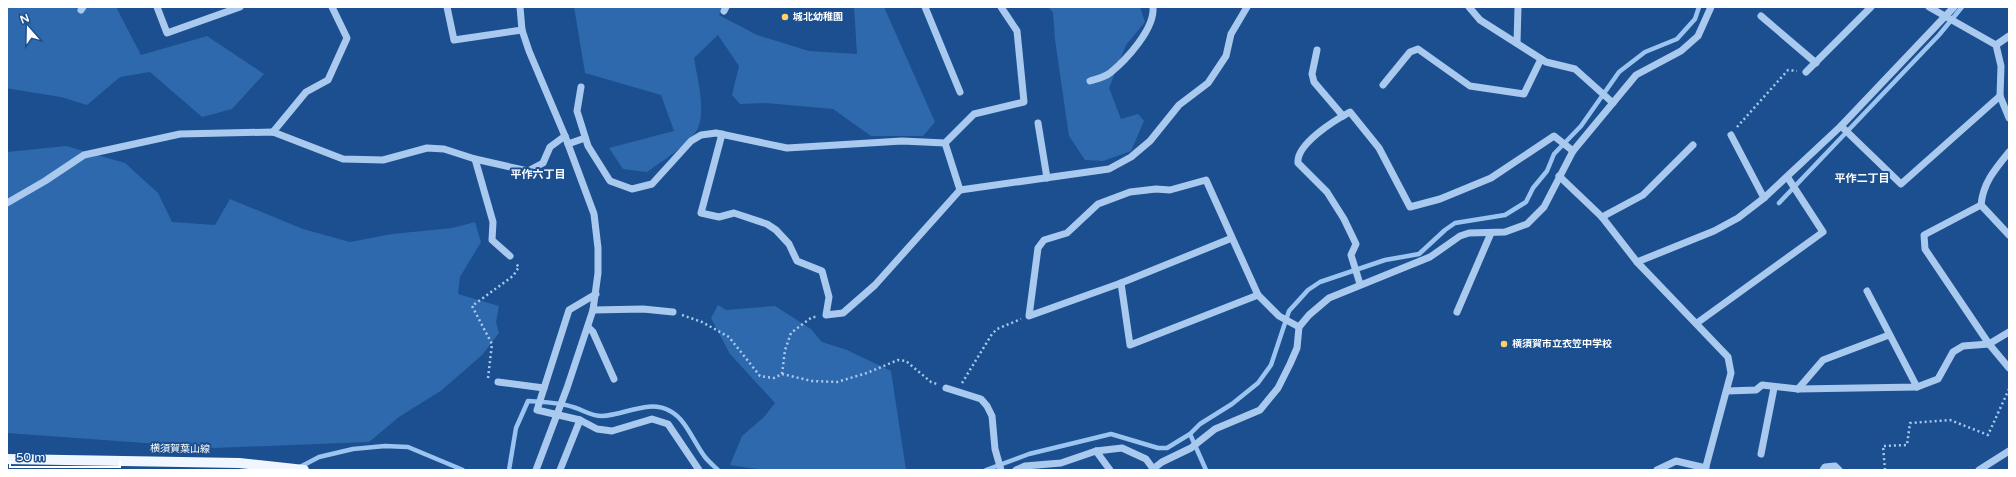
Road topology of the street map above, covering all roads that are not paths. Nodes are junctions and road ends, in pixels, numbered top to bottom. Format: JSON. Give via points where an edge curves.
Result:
{"nodes":[{"id":1,"x":157,"y":7,"type":"edge"},
{"id":2,"x":240,"y":7,"type":"edge"},
{"id":3,"x":332,"y":7,"type":"edge"},
{"id":4,"x":447,"y":7,"type":"edge"},
{"id":5,"x":520,"y":7,"type":"edge"},
{"id":6,"x":1000,"y":7,"type":"edge"},
{"id":7,"x":1153,"y":7,"type":"edge"},
{"id":8,"x":1247,"y":7,"type":"edge"},
{"id":9,"x":1469,"y":7,"type":"edge"},
{"id":10,"x":1518,"y":7,"type":"edge"},
{"id":11,"x":1712,"y":7,"type":"edge"},
{"id":12,"x":1871,"y":7,"type":"edge"},
{"id":13,"x":1929,"y":7,"type":"edge"},
{"id":14,"x":1954,"y":7,"type":"edge"},
{"id":15,"x":927,"y":8,"type":"edge"},
{"id":16,"x":1761,"y":16,"type":"dead end"},
{"id":17,"x":1946,"y":17,"type":"junction"},
{"id":18,"x":522,"y":30,"type":"junction"},
{"id":19,"x":2009,"y":36,"type":"edge"},
{"id":20,"x":1517,"y":43,"type":"junction"},
{"id":21,"x":1996,"y":45,"type":"junction"},
{"id":22,"x":1317,"y":50,"type":"dead end"},
{"id":23,"x":1541,"y":59,"type":"junction"},
{"id":24,"x":1816,"y":63,"type":"junction"},
{"id":25,"x":1806,"y":72,"type":"road end"},
{"id":26,"x":1090,"y":81,"type":"dead end"},
{"id":27,"x":1383,"y":85,"type":"dead end"},
{"id":28,"x":581,"y":87,"type":"dead end"},
{"id":29,"x":960,"y":92,"type":"dead end"},
{"id":30,"x":2000,"y":96,"type":"junction"},
{"id":31,"x":1613,"y":103,"type":"junction"},
{"id":32,"x":1343,"y":116,"type":"junction"},
{"id":33,"x":2009,"y":116,"type":"edge"},
{"id":34,"x":1038,"y":123,"type":"dead end"},
{"id":35,"x":1841,"y":126,"type":"junction"},
{"id":36,"x":273,"y":132,"type":"junction"},
{"id":37,"x":722,"y":134,"type":"junction"},
{"id":38,"x":1730,"y":135,"type":"road end"},
{"id":39,"x":565,"y":136,"type":"junction"},
{"id":40,"x":585,"y":138,"type":"junction"},
{"id":41,"x":945,"y":143,"type":"junction"},
{"id":42,"x":568,"y":144,"type":"junction"},
{"id":43,"x":1693,"y":145,"type":"dead end"},
{"id":44,"x":1573,"y":151,"type":"junction"},
{"id":45,"x":2009,"y":152,"type":"edge"},
{"id":46,"x":475,"y":159,"type":"junction"},
{"id":47,"x":1559,"y":176,"type":"junction"},
{"id":48,"x":1047,"y":178,"type":"junction"},
{"id":49,"x":1788,"y":178,"type":"junction"},
{"id":50,"x":960,"y":190,"type":"junction"},
{"id":51,"x":1764,"y":198,"type":"junction"},
{"id":52,"x":7,"y":203,"type":"edge"},
{"id":53,"x":1981,"y":205,"type":"junction"},
{"id":54,"x":1602,"y":217,"type":"junction"},
{"id":55,"x":1491,"y":233,"type":"junction"},
{"id":56,"x":2009,"y":235,"type":"edge"},
{"id":57,"x":1232,"y":238,"type":"junction"},
{"id":58,"x":510,"y":256,"type":"road end"},
{"id":59,"x":1637,"y":262,"type":"junction"},
{"id":60,"x":1121,"y":283,"type":"junction"},
{"id":61,"x":1360,"y":284,"type":"junction"},
{"id":62,"x":1868,"y":291,"type":"dead end"},
{"id":63,"x":596,"y":294,"type":"junction"},
{"id":64,"x":1258,"y":295,"type":"junction"},
{"id":65,"x":593,"y":310,"type":"junction"},
{"id":66,"x":673,"y":312,"type":"road end"},
{"id":67,"x":1457,"y":312,"type":"dead end"},
{"id":68,"x":1697,"y":323,"type":"junction"},
{"id":69,"x":588,"y":327,"type":"junction"},
{"id":70,"x":1299,"y":327,"type":"junction"},
{"id":71,"x":2009,"y":332,"type":"edge"},
{"id":72,"x":1889,"y":335,"type":"junction"},
{"id":73,"x":1989,"y":344,"type":"junction"},
{"id":74,"x":2009,"y":368,"type":"edge"},
{"id":75,"x":614,"y":379,"type":"dead end"},
{"id":76,"x":498,"y":382,"type":"road end"},
{"id":77,"x":1917,"y":387,"type":"junction"},
{"id":78,"x":544,"y":388,"type":"junction"},
{"id":79,"x":946,"y":388,"type":"road end"},
{"id":80,"x":1774,"y":388,"type":"junction"},
{"id":81,"x":1798,"y":390,"type":"junction"},
{"id":82,"x":1727,"y":391,"type":"junction"},
{"id":83,"x":580,"y":420,"type":"junction"},
{"id":84,"x":1096,"y":451,"type":"junction"},
{"id":85,"x":2009,"y":451,"type":"edge"},
{"id":86,"x":1761,"y":454,"type":"dead end"},
{"id":87,"x":7,"y":459,"type":"edge"},
{"id":88,"x":1154,"y":469,"type":"edge"},
{"id":89,"x":1705,"y":469,"type":"edge"},
{"id":90,"x":304,"y":470,"type":"edge"},
{"id":91,"x":536,"y":470,"type":"edge"},
{"id":92,"x":560,"y":470,"type":"edge"},
{"id":93,"x":699,"y":470,"type":"edge"},
{"id":94,"x":1001,"y":470,"type":"edge"},
{"id":95,"x":1016,"y":470,"type":"edge"},
{"id":96,"x":1110,"y":470,"type":"edge"},
{"id":97,"x":1657,"y":470,"type":"edge"},
{"id":98,"x":1824,"y":470,"type":"edge"},
{"id":99,"x":1839,"y":470,"type":"edge"},
{"id":100,"x":1979,"y":470,"type":"edge"}],
"edges":[{"from":1,"to":2,"type":"street","via":[[166,33]]},
{"from":3,"to":36,"type":"street","via":[[347,38],[328,80],[306,92]]},
{"from":4,"to":18,"type":"street","via":[[454,40]]},
{"from":5,"to":18,"type":"street"},
{"from":6,"to":41,"type":"street","via":[[1017,31],[1024,102],[974,114]]},
{"from":7,"to":26,"type":"street","via":[[1154,14],[1132,52],[1109,74]]},
{"from":8,"to":48,"type":"street","via":[[1231,34],[1226,56],[1208,83],[1179,105],[1150,141],[1131,158],[1109,169]]},
{"from":9,"to":20,"type":"street","via":[[1480,20]]},
{"from":10,"to":20,"type":"street"},
{"from":11,"to":31,"type":"street","via":[[1698,36],[1681,51],[1636,75]]},
{"from":12,"to":24,"type":"street"},
{"from":13,"to":17,"type":"street"},
{"from":14,"to":17,"type":"street"},
{"from":15,"to":29,"type":"street"},
{"from":16,"to":24,"type":"street"},
{"from":17,"to":21,"type":"street"},
{"from":17,"to":35,"type":"street"},
{"from":18,"to":39,"type":"street"},
{"from":19,"to":21,"type":"street"},
{"from":20,"to":23,"type":"street"},
{"from":21,"to":30,"type":"street","via":[[2001,66]]},
{"from":22,"to":32,"type":"street","via":[[1312,74],[1314,82]]},
{"from":23,"to":27,"type":"street","via":[[1524,94],[1470,86],[1418,49],[1410,52]]},
{"from":23,"to":31,"type":"street","via":[[1575,69]]},
{"from":24,"to":25,"type":"street"},
{"from":28,"to":40,"type":"street","via":[[577,111]]},
{"from":30,"to":33,"type":"street"},
{"from":30,"to":35,"type":"street","via":[[1901,184]]},
{"from":31,"to":44,"type":"street"},
{"from":32,"to":44,"type":"street","via":[[1350,112],[1379,148],[1410,207],[1440,199],[1491,178],[1554,136]]},
{"from":32,"to":61,"type":"street","via":[[1318,134],[1297,158],[1298,163],[1327,192],[1344,219],[1356,244],[1351,255]]},
{"from":34,"to":48,"type":"street"},
{"from":35,"to":49,"type":"street"},
{"from":36,"to":46,"type":"street","via":[[343,159],[383,160],[427,148],[444,149]]},
{"from":36,"to":52,"type":"street","via":[[180,134],[84,155]]},
{"from":37,"to":40,"type":"street","via":[[701,135],[691,142],[652,184],[632,189],[610,181]]},
{"from":37,"to":41,"type":"street","via":[[787,148],[902,141]]},
{"from":37,"to":50,"type":"street","via":[[701,213],[719,217],[734,214],[767,224],[776,230],[789,244],[797,261],[822,271],[829,297],[826,315],[843,313],[875,285]]},
{"from":38,"to":51,"type":"street"},
{"from":39,"to":42,"type":"street"},
{"from":39,"to":46,"type":"street","via":[[550,147],[543,163],[528,171]]},
{"from":40,"to":42,"type":"street"},
{"from":41,"to":50,"type":"street"},
{"from":42,"to":63,"type":"street","via":[[594,214],[598,248]]},
{"from":43,"to":54,"type":"street","via":[[1644,195]]},
{"from":44,"to":47,"type":"street"},
{"from":45,"to":53,"type":"street","via":[[1990,175],[1982,194]]},
{"from":46,"to":58,"type":"street","via":[[493,222],[492,240]]},
{"from":47,"to":54,"type":"street"},
{"from":47,"to":55,"type":"street","via":[[1544,207],[1527,224],[1505,232]]},
{"from":48,"to":50,"type":"street"},
{"from":49,"to":51,"type":"street"},
{"from":49,"to":68,"type":"street","via":[[1823,232]]},
{"from":51,"to":59,"type":"street","via":[[1738,218],[1714,231]]},
{"from":53,"to":56,"type":"street"},
{"from":53,"to":73,"type":"street","via":[[1924,236],[1925,249]]},
{"from":54,"to":59,"type":"street"},
{"from":55,"to":61,"type":"street","via":[[1469,233],[1460,236],[1430,257]]},
{"from":55,"to":67,"type":"street"},
{"from":57,"to":60,"type":"street"},
{"from":57,"to":60,"type":"street","via":[[1206,180],[1170,190],[1130,192],[1098,204],[1067,233],[1044,240],[1038,248],[1029,316]]},
{"from":57,"to":64,"type":"street"},
{"from":59,"to":68,"type":"street"},
{"from":60,"to":64,"type":"street","via":[[1130,345]]},
{"from":61,"to":70,"type":"street","via":[[1329,298]]},
{"from":62,"to":72,"type":"street"},
{"from":63,"to":65,"type":"street"},
{"from":63,"to":78,"type":"street","via":[[569,310]]},
{"from":64,"to":70,"type":"street","via":[[1279,316]]},
{"from":65,"to":66,"type":"street","via":[[643,309]]},
{"from":65,"to":69,"type":"street"},
{"from":68,"to":82,"type":"street","via":[[1728,357],[1731,373]]},
{"from":69,"to":75,"type":"street","via":[[593,332]]},
{"from":69,"to":91,"type":"street"},
{"from":70,"to":88,"type":"street","via":[[1297,348],[1290,364],[1278,388],[1260,410],[1215,429],[1191,448],[1162,462]]},
{"from":71,"to":73,"type":"street"},
{"from":72,"to":77,"type":"street"},
{"from":72,"to":81,"type":"street","via":[[1823,360]]},
{"from":73,"to":74,"type":"street"},
{"from":73,"to":77,"type":"street","via":[[1963,346],[1953,352],[1938,379]]},
{"from":76,"to":78,"type":"street"},
{"from":77,"to":81,"type":"street"},
{"from":78,"to":83,"type":"street","via":[[537,410]]},
{"from":79,"to":94,"type":"street","via":[[981,399],[987,406],[992,416],[995,449]]},
{"from":80,"to":81,"type":"street"},
{"from":80,"to":82,"type":"street","via":[[1762,385],[1756,390]]},
{"from":80,"to":86,"type":"street"},
{"from":82,"to":89,"type":"street"},
{"from":83,"to":92,"type":"street"},
{"from":83,"to":93,"type":"street","via":[[597,429],[612,431],[652,419],[668,424]]},
{"from":84,"to":88,"type":"street","via":[[1122,448],[1146,459]]},
{"from":84,"to":95,"type":"street","via":[[1061,463],[1025,466]]},
{"from":84,"to":96,"type":"street"},
{"from":85,"to":100,"type":"street"},
{"from":87,"to":90,"type":"main road","name":"横須賀葉山線","via":[[252,464]]},
{"from":89,"to":97,"type":"street","via":[[1676,461]]},
{"from":98,"to":99,"type":"street","via":[[1825,467],[1835,466]]}]}
